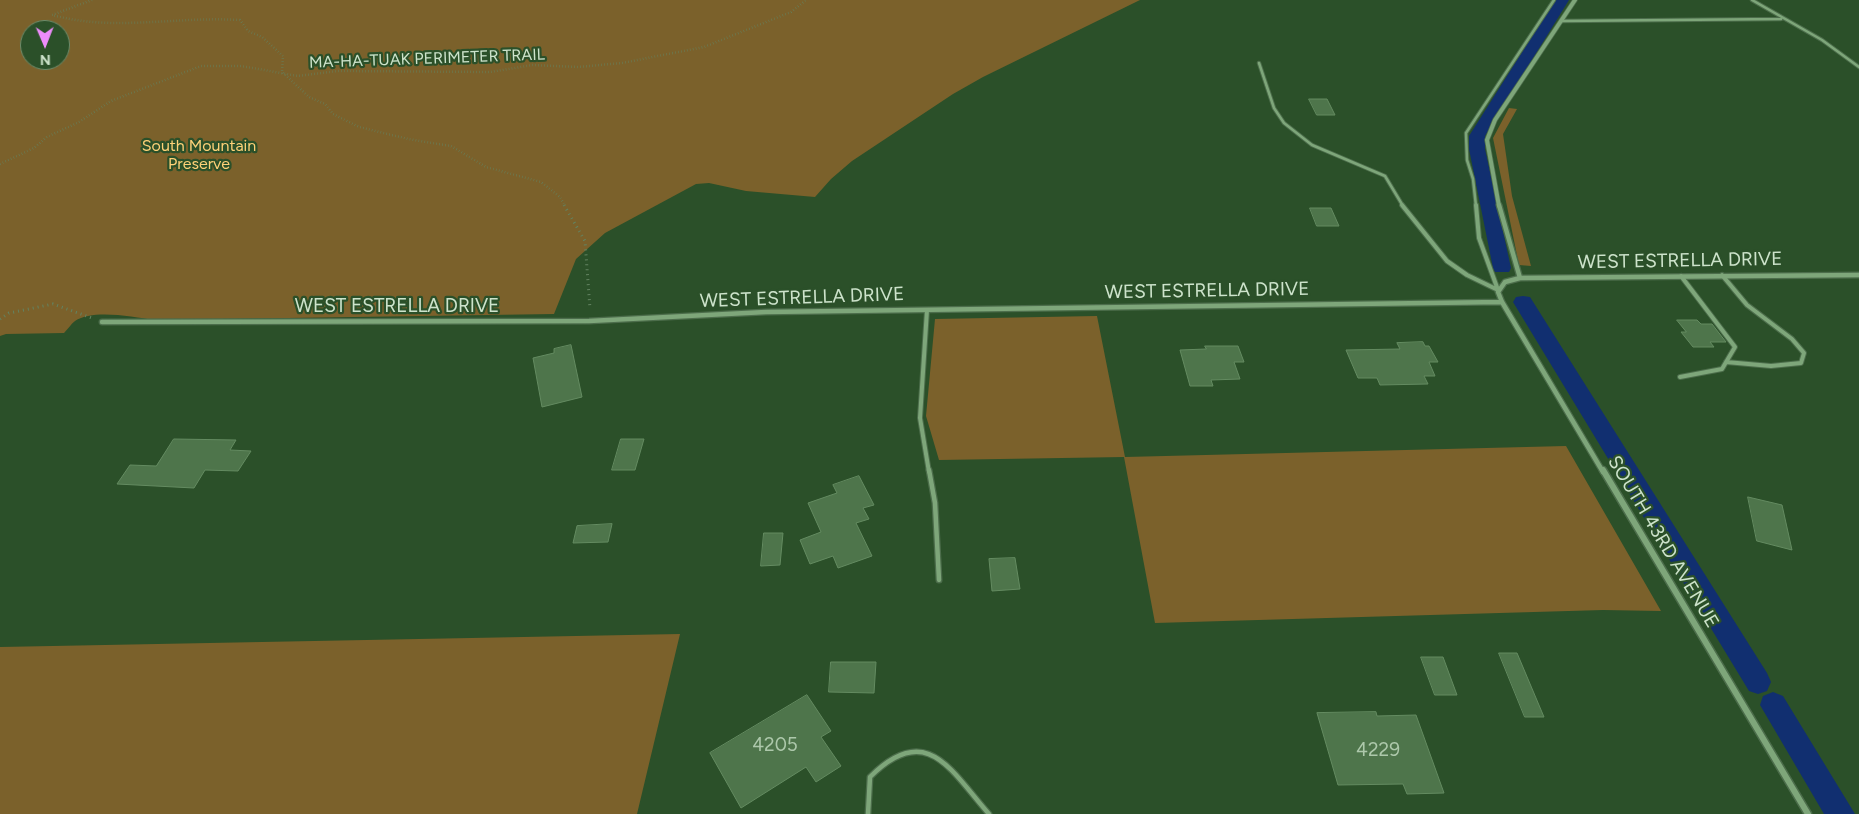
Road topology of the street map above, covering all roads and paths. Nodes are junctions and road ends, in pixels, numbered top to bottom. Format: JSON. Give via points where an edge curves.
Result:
{"nodes":[{"id":1,"x":92,"y":0,"type":"edge"},
{"id":2,"x":806,"y":0,"type":"edge"},
{"id":3,"x":1554,"y":0,"type":"edge"},
{"id":4,"x":1575,"y":0,"type":"edge"},
{"id":5,"x":1752,"y":0,"type":"edge"},
{"id":6,"x":1781,"y":19,"type":"junction"},
{"id":7,"x":1561,"y":21,"type":"junction"},
{"id":8,"x":1260,"y":63,"type":"dead end"},
{"id":9,"x":1859,"y":67,"type":"edge"},
{"id":10,"x":282,"y":72,"type":"junction"},
{"id":11,"x":0,"y":164,"type":"edge"},
{"id":12,"x":1859,"y":275,"type":"edge"},
{"id":13,"x":1681,"y":276,"type":"junction"},
{"id":14,"x":1722,"y":276,"type":"junction"},
{"id":15,"x":1520,"y":278,"type":"junction"},
{"id":16,"x":1500,"y":287,"type":"junction"},
{"id":17,"x":1502,"y":302,"type":"junction"},
{"id":18,"x":927,"y":310,"type":"junction"},
{"id":19,"x":0,"y":320,"type":"edge"},
{"id":20,"x":589,"y":321,"type":"junction"},
{"id":21,"x":102,"y":322,"type":"joint"},
{"id":22,"x":1726,"y":362,"type":"junction"},
{"id":23,"x":1680,"y":377,"type":"dead end"},
{"id":24,"x":939,"y":580,"type":"dead end"},
{"id":25,"x":868,"y":814,"type":"edge"},
{"id":26,"x":989,"y":814,"type":"edge"},
{"id":27,"x":1808,"y":814,"type":"edge"}],
"edges":[{"from":1,"to":10,"type":"path","via":[[52,15],[99,24],[191,17],[240,20],[248,31],[262,37],[283,56]]},
{"from":2,"to":10,"type":"path","name":"MA-HA-TUAK PERIMETER TRAIL","via":[[790,12],[725,40],[622,63],[578,67],[533,65],[490,72],[337,70],[298,76]]},
{"from":3,"to":16,"type":"lane","via":[[1466,133],[1466,160],[1472,179],[1479,238]]},
{"from":4,"to":7,"type":"street"},
{"from":5,"to":6,"type":"lane"},
{"from":6,"to":7,"type":"lane"},
{"from":6,"to":9,"type":"lane","via":[[1822,40]]},
{"from":7,"to":15,"type":"street","via":[[1495,120],[1487,140],[1500,209]]},
{"from":8,"to":16,"type":"lane","via":[[1274,108],[1284,123],[1312,145],[1385,176],[1401,203],[1448,261],[1468,275]]},
{"from":10,"to":11,"type":"path","name":"MA-HA-TUAK PERIMETER TRAIL","via":[[241,66],[201,66],[111,101],[79,122],[47,137],[34,148]]},
{"from":10,"to":20,"type":"path","via":[[309,97],[358,127],[451,146],[486,167],[541,182],[560,197],[585,242]]},
{"from":12,"to":14,"type":"street","name":"WEST ESTRELLA DRIVE"},
{"from":13,"to":14,"type":"street","name":"WEST ESTRELLA DRIVE"},
{"from":13,"to":15,"type":"street","name":"WEST ESTRELLA DRIVE"},
{"from":13,"to":22,"type":"lane","via":[[1734,347]]},
{"from":14,"to":22,"type":"lane","via":[[1747,305],[1792,339],[1804,353],[1801,363],[1770,366]]},
{"from":15,"to":16,"type":"street","name":"WEST ESTRELLA DRIVE"},
{"from":16,"to":17,"type":"street","name":"SOUTH 43RD AVENUE"},
{"from":17,"to":18,"type":"street","name":"WEST ESTRELLA DRIVE"},
{"from":17,"to":27,"type":"street","name":"SOUTH 43RD AVENUE"},
{"from":18,"to":20,"type":"street","name":"WEST ESTRELLA DRIVE","via":[[766,312]]},
{"from":18,"to":24,"type":"lane","via":[[920,418],[935,503]]},
{"from":19,"to":21,"type":"path","via":[[9,312],[53,304]]},
{"from":20,"to":21,"type":"street","name":"WEST ESTRELLA DRIVE"},
{"from":22,"to":23,"type":"lane","via":[[1722,370]]},
{"from":25,"to":26,"type":"lane","via":[[870,777],[886,760],[911,750],[938,757]]}]}
